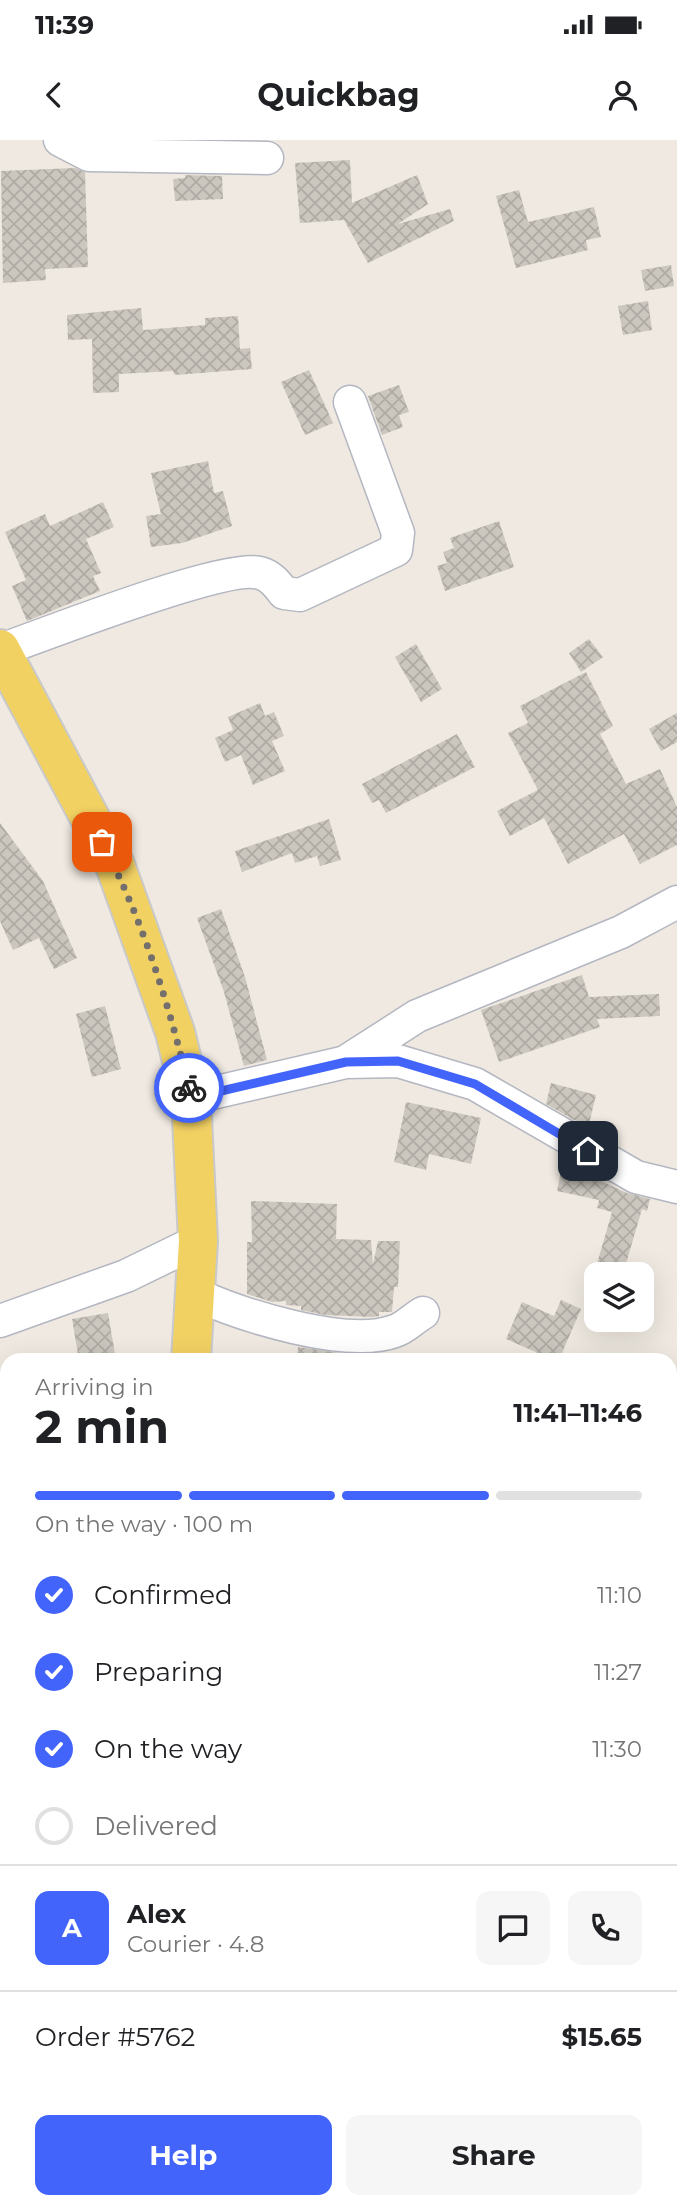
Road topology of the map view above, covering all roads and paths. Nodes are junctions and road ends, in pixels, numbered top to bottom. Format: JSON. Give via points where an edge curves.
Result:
{"nodes":[{"id":1,"x":60,"y":140,"type":"edge"},
{"id":2,"x":267,"y":158,"type":"dead end"},
{"id":3,"x":350,"y":402,"type":"dead end"},
{"id":4,"x":0,"y":650,"type":"edge"},
{"id":5,"x":677,"y":902,"type":"edge"},
{"id":6,"x":346,"y":1062,"type":"junction"},
{"id":7,"x":191,"y":1098,"type":"junction"},
{"id":8,"x":677,"y":1188,"type":"edge"},
{"id":9,"x":198,"y":1241,"type":"junction"},
{"id":10,"x":195,"y":1294,"type":"junction"},
{"id":11,"x":423,"y":1313,"type":"dead end"},
{"id":12,"x":0,"y":1321,"type":"edge"},
{"id":13,"x":191,"y":1353,"type":"edge"}],
"edges":[{"from":1,"to":2,"type":"street","via":[[89,155]]},
{"from":3,"to":4,"type":"street","via":[[398,533],[396,550],[300,595],[284,593],[272,579],[257,572],[235,574],[146,598]]},
{"from":4,"to":7,"type":"main road","via":[[115,866],[175,1032]]},
{"from":5,"to":6,"type":"street","via":[[621,932],[417,1016]]},
{"from":6,"to":7,"type":"street"},
{"from":6,"to":8,"type":"street","via":[[398,1061],[475,1084],[636,1177]]},
{"from":7,"to":9,"type":"main road"},
{"from":9,"to":10,"type":"main road"},
{"from":9,"to":12,"type":"street","via":[[126,1276]]},
{"from":10,"to":11,"type":"street","via":[[267,1322],[338,1333],[396,1331]]},
{"from":10,"to":13,"type":"main road"}]}
